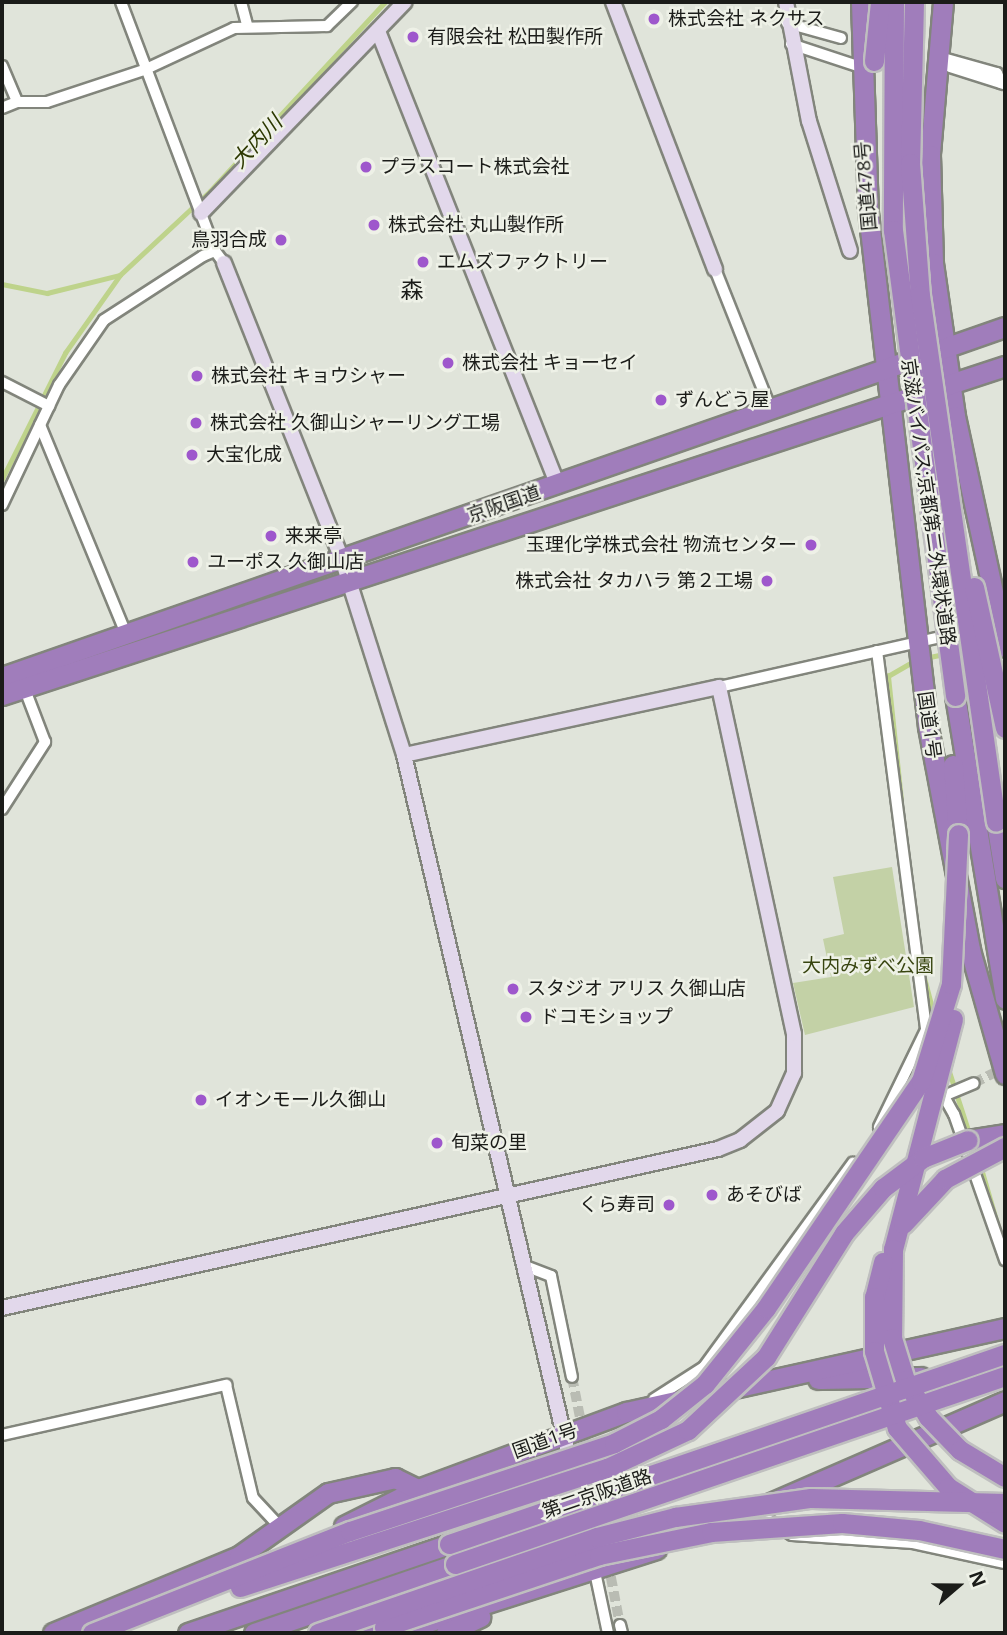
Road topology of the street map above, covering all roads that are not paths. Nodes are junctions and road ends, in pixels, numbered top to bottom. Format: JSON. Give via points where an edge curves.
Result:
{"nodes":[{"id":1,"x":121,"y":2,"type":"edge"},
{"id":2,"x":241,"y":2,"type":"edge"},
{"id":3,"x":352,"y":2,"type":"edge"},
{"id":4,"x":405,"y":2,"type":"edge"},
{"id":5,"x":613,"y":2,"type":"edge"},
{"id":6,"x":786,"y":2,"type":"edge"},
{"id":7,"x":861,"y":2,"type":"edge"},
{"id":8,"x":880,"y":2,"type":"edge"},
{"id":9,"x":894,"y":2,"type":"edge"},
{"id":10,"x":914,"y":2,"type":"edge"},
{"id":11,"x":936,"y":2,"type":"edge"},
{"id":12,"x":943,"y":2,"type":"edge"},
{"id":13,"x":341,"y":6,"type":"edge"},
{"id":14,"x":787,"y":23,"type":"junction"},
{"id":15,"x":247,"y":25,"type":"junction"},
{"id":16,"x":378,"y":31,"type":"junction"},
{"id":17,"x":841,"y":38,"type":"dead end"},
{"id":18,"x":791,"y":44,"type":"junction"},
{"id":19,"x":943,"y":62,"type":"junction"},
{"id":20,"x":866,"y":64,"type":"junction"},
{"id":21,"x":2,"y":66,"type":"edge"},
{"id":22,"x":144,"y":70,"type":"junction"},
{"id":23,"x":1003,"y":84,"type":"edge"},
{"id":24,"x":17,"y":102,"type":"junction"},
{"id":25,"x":2,"y":108,"type":"edge"},
{"id":26,"x":199,"y":211,"type":"junction"},
{"id":27,"x":850,"y":250,"type":"dead end"},
{"id":28,"x":220,"y":257,"type":"junction"},
{"id":29,"x":715,"y":269,"type":"joint"},
{"id":30,"x":1005,"y":327,"type":"edge"},
{"id":31,"x":944,"y":349,"type":"junction"},
{"id":32,"x":1005,"y":366,"type":"edge"},
{"id":33,"x":888,"y":369,"type":"junction"},
{"id":34,"x":2,"y":382,"type":"edge"},
{"id":35,"x":940,"y":385,"type":"junction"},
{"id":36,"x":893,"y":405,"type":"junction"},
{"id":37,"x":49,"y":406,"type":"junction"},
{"id":38,"x":771,"y":411,"type":"junction"},
{"id":39,"x":40,"y":425,"type":"junction"},
{"id":40,"x":558,"y":486,"type":"junction"},
{"id":41,"x":2,"y":505,"type":"edge"},
{"id":42,"x":342,"y":559,"type":"junction"},
{"id":43,"x":349,"y":583,"type":"junction"},
{"id":44,"x":1003,"y":623,"type":"edge"},
{"id":45,"x":127,"y":637,"type":"junction"},
{"id":46,"x":918,"y":642,"type":"junction"},
{"id":47,"x":1005,"y":646,"type":"edge"},
{"id":48,"x":877,"y":651,"type":"junction"},
{"id":49,"x":2,"y":677,"type":"edge"},
{"id":50,"x":24,"y":687,"type":"junction"},
{"id":51,"x":719,"y":687,"type":"junction"},
{"id":52,"x":2,"y":695,"type":"edge"},
{"id":53,"x":956,"y":696,"type":"junction"},
{"id":54,"x":1005,"y":729,"type":"edge"},
{"id":55,"x":404,"y":755,"type":"junction"},
{"id":56,"x":2,"y":809,"type":"edge"},
{"id":57,"x":959,"y":869,"type":"junction"},
{"id":58,"x":1005,"y":878,"type":"edge"},
{"id":59,"x":1005,"y":999,"type":"edge"},
{"id":60,"x":912,"y":1069,"type":"junction"},
{"id":61,"x":1005,"y":1074,"type":"edge"},
{"id":62,"x":974,"y":1083,"type":"tunnel mouth"},
{"id":63,"x":946,"y":1095,"type":"junction"},
{"id":64,"x":1005,"y":1134,"type":"edge"},
{"id":65,"x":1005,"y":1147,"type":"edge"},
{"id":66,"x":507,"y":1193,"type":"junction"},
{"id":67,"x":1005,"y":1260,"type":"edge"},
{"id":68,"x":525,"y":1266,"type":"junction"},
{"id":69,"x":2,"y":1308,"type":"edge"},
{"id":70,"x":1005,"y":1328,"type":"edge"},
{"id":71,"x":1005,"y":1354,"type":"edge"},
{"id":72,"x":1005,"y":1364,"type":"edge"},
{"id":73,"x":1005,"y":1376,"type":"edge"},
{"id":74,"x":572,"y":1377,"type":"tunnel mouth"},
{"id":75,"x":758,"y":1382,"type":"junction"},
{"id":76,"x":1005,"y":1401,"type":"edge"},
{"id":77,"x":626,"y":1412,"type":"junction"},
{"id":78,"x":564,"y":1433,"type":"junction"},
{"id":79,"x":2,"y":1435,"type":"edge"},
{"id":80,"x":1005,"y":1477,"type":"edge"},
{"id":81,"x":418,"y":1489,"type":"junction"},
{"id":82,"x":1005,"y":1503,"type":"edge"},
{"id":83,"x":757,"y":1513,"type":"junction"},
{"id":84,"x":1005,"y":1523,"type":"edge"},
{"id":85,"x":280,"y":1527,"type":"junction"},
{"id":86,"x":1005,"y":1549,"type":"edge"},
{"id":87,"x":1005,"y":1563,"type":"edge"},
{"id":88,"x":595,"y":1572,"type":"junction"},
{"id":89,"x":537,"y":1592,"type":"junction"},
{"id":90,"x":53,"y":1633,"type":"edge"},
{"id":91,"x":92,"y":1633,"type":"edge"},
{"id":92,"x":100,"y":1633,"type":"edge"},
{"id":93,"x":111,"y":1633,"type":"edge"},
{"id":94,"x":188,"y":1633,"type":"edge"},
{"id":95,"x":254,"y":1633,"type":"edge"},
{"id":96,"x":318,"y":1633,"type":"edge"},
{"id":97,"x":364,"y":1633,"type":"edge"},
{"id":98,"x":393,"y":1633,"type":"edge"},
{"id":99,"x":446,"y":1633,"type":"edge"},
{"id":100,"x":608,"y":1633,"type":"edge"}],
"edges":[{"from":1,"to":22,"type":"street"},
{"from":2,"to":15,"type":"street"},
{"from":3,"to":13,"type":"street"},
{"from":4,"to":16,"type":"street"},
{"from":5,"to":29,"type":"street"},
{"from":6,"to":14,"type":"street"},
{"from":7,"to":20,"type":"highway"},
{"from":8,"to":20,"type":"highway","bridge":true},
{"from":9,"to":53,"type":"highway","name":"京滋バイパス;京都第二外環状道路","bridge":true,"via":[[892,230]]},
{"from":10,"to":35,"type":"highway","name":"京滋バイパス;京都第二外環状道路","bridge":true,"via":[[910,163]]},
{"from":11,"to":19,"type":"highway"},
{"from":12,"to":19,"type":"highway"},
{"from":13,"to":15,"type":"street","via":[[327,26]]},
{"from":14,"to":17,"type":"street"},
{"from":14,"to":18,"type":"street"},
{"from":15,"to":22,"type":"street"},
{"from":16,"to":26,"type":"street"},
{"from":16,"to":40,"type":"street"},
{"from":18,"to":20,"type":"street"},
{"from":18,"to":27,"type":"street"},
{"from":19,"to":23,"type":"street"},
{"from":19,"to":23,"type":"street","via":[[997,73]]},
{"from":19,"to":31,"type":"highway","via":[[930,213]]},
{"from":20,"to":33,"type":"highway","name":"国道478号","via":[[863,153]]},
{"from":21,"to":24,"type":"street"},
{"from":22,"to":24,"type":"street","via":[[79,95]]},
{"from":22,"to":26,"type":"street"},
{"from":24,"to":25,"type":"street"},
{"from":26,"to":28,"type":"street"},
{"from":28,"to":37,"type":"street","via":[[104,320]]},
{"from":28,"to":42,"type":"street"},
{"from":29,"to":38,"type":"street"},
{"from":30,"to":31,"type":"highway","name":"京阪国道"},
{"from":31,"to":33,"type":"highway","name":"京阪国道"},
{"from":31,"to":35,"type":"highway"},
{"from":32,"to":35,"type":"highway","name":"京阪国道"},
{"from":33,"to":36,"type":"highway","name":"国道1号"},
{"from":33,"to":38,"type":"highway","name":"京阪国道"},
{"from":34,"to":37,"type":"street"},
{"from":35,"to":36,"type":"highway","name":"京阪国道"},
{"from":35,"to":44,"type":"highway"},
{"from":35,"to":54,"type":"highway","bridge":true},
{"from":35,"to":58,"type":"highway","name":"京滋バイパス;京都第二外環状道路","bridge":true},
{"from":36,"to":43,"type":"highway","name":"京阪国道"},
{"from":36,"to":46,"type":"highway","name":"国道1号"},
{"from":37,"to":39,"type":"street"},
{"from":38,"to":40,"type":"highway","name":"京阪国道"},
{"from":39,"to":41,"type":"street"},
{"from":39,"to":45,"type":"street"},
{"from":40,"to":42,"type":"highway","name":"京阪国道"},
{"from":42,"to":43,"type":"street"},
{"from":42,"to":45,"type":"highway","name":"京阪国道"},
{"from":43,"to":50,"type":"highway","name":"京阪国道"},
{"from":43,"to":55,"type":"street"},
{"from":44,"to":46,"type":"street"},
{"from":44,"to":47,"type":"highway"},
{"from":45,"to":49,"type":"highway","name":"京阪国道"},
{"from":46,"to":48,"type":"street"},
{"from":46,"to":61,"type":"highway","name":"国道1号","via":[[950,858]]},
{"from":48,"to":51,"type":"street"},
{"from":48,"to":60,"type":"street","via":[[925,1016]]},
{"from":50,"to":52,"type":"highway","name":"京阪国道"},
{"from":50,"to":56,"type":"street","via":[[45,742]]},
{"from":51,"to":55,"type":"street"},
{"from":51,"to":66,"type":"street","via":[[794,1034],[787,1093],[764,1124],[718,1149]]},
{"from":53,"to":57,"type":"highway","bridge":true,"via":[[950,742]]},
{"from":53,"to":59,"type":"highway","name":"京滋バイパス;京都第二外環状道路"},
{"from":55,"to":66,"type":"street"},
{"from":57,"to":80,"type":"highway","bridge":true,"via":[[954,1012],[894,1249],[889,1311],[902,1370],[928,1417],[960,1450]]},
{"from":57,"to":91,"type":"highway","bridge":true,"via":[[951,984],[921,1081],[766,1308],[690,1397],[614,1444],[350,1531]]},
{"from":60,"to":63,"type":"street"},
{"from":60,"to":77,"type":"street","via":[[881,1124],[705,1367]]},
{"from":62,"to":63,"type":"street"},
{"from":63,"to":67,"type":"street"},
{"from":64,"to":92,"type":"highway","bridge":true,"via":[[942,1149],[883,1188],[844,1233],[749,1378],[671,1440],[607,1468]]},
{"from":65,"to":84,"type":"highway","bridge":true,"via":[[945,1179],[908,1216],[880,1270],[872,1327],[886,1404],[910,1450],[948,1487]]},
{"from":66,"to":68,"type":"street"},
{"from":66,"to":69,"type":"street"},
{"from":68,"to":74,"type":"street","via":[[551,1276]]},
{"from":68,"to":78,"type":"street"},
{"from":70,"to":75,"type":"highway","name":"国道1号"},
{"from":71,"to":94,"type":"highway","name":"第二京阪道路","bridge":true},
{"from":72,"to":75,"type":"highway","via":[[928,1377]]},
{"from":73,"to":95,"type":"highway","name":"第二京阪道路","bridge":true},
{"from":75,"to":77,"type":"highway","name":"国道1号"},
{"from":76,"to":83,"type":"highway"},
{"from":77,"to":78,"type":"highway","name":"国道1号"},
{"from":78,"to":81,"type":"highway","name":"国道1号"},
{"from":78,"to":88,"type":"street"},
{"from":79,"to":85,"type":"street","via":[[226,1385],[253,1498]]},
{"from":81,"to":85,"type":"highway","via":[[395,1478],[355,1484],[308,1505]]},
{"from":81,"to":93,"type":"highway","name":"国道1号"},
{"from":82,"to":96,"type":"highway","bridge":true,"via":[[811,1498],[675,1517],[597,1537]]},
{"from":83,"to":87,"type":"street","via":[[792,1535],[914,1543]]},
{"from":83,"to":88,"type":"highway"},
{"from":85,"to":90,"type":"highway","via":[[239,1556]]},
{"from":86,"to":97,"type":"highway","bridge":true,"via":[[919,1530],[842,1523],[711,1532],[612,1551]]},
{"from":88,"to":89,"type":"highway"},
{"from":88,"to":100,"type":"street"},
{"from":89,"to":98,"type":"highway"},
{"from":89,"to":99,"type":"highway"}]}
